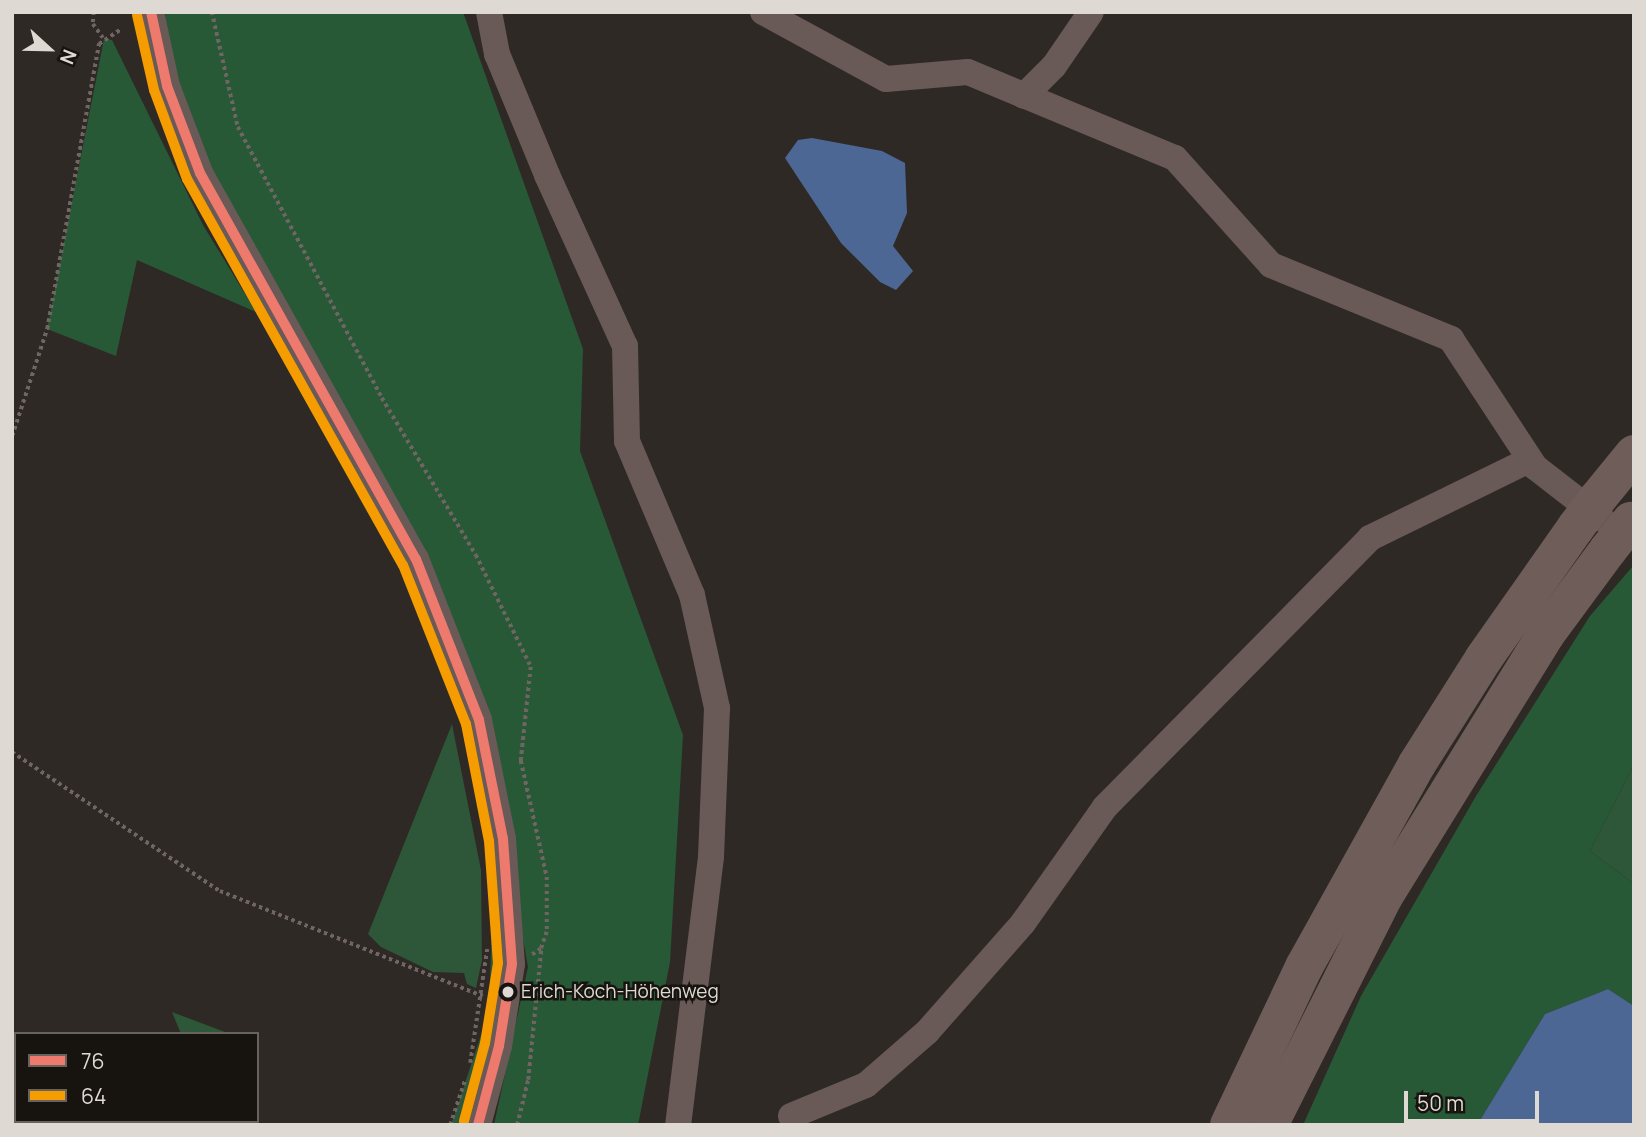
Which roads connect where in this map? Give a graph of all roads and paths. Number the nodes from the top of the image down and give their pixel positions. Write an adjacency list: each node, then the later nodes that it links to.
1 (94, 12): 8 (path)
2 (151, 12): 21 (street)
3 (212, 12): 16 (path)
4 (489, 12): 23 (street)
5 (763, 12): 9 (street)
6 (1091, 12): 9 (street)
7 (120, 30): 8 (path)
8 (104, 38): 10 (path)
9 (1024, 96): 12 (street)
10 (12, 436)
11 (1634, 454): 24 (highway)
12 (1529, 460): 13 (street); 19 (street)
13 (1627, 533): 25 (highway)
14 (12, 752): 18 (path)
15 (487, 943): 18 (path)
16 (541, 948): 17 (path); 22 (path)
17 (527, 958)
18 (482, 996): 20 (path)
19 (792, 1116)
20 (450, 1125)
21 (478, 1125)
22 (517, 1125)
23 (678, 1125)
24 (1229, 1125)
25 (1269, 1125)

